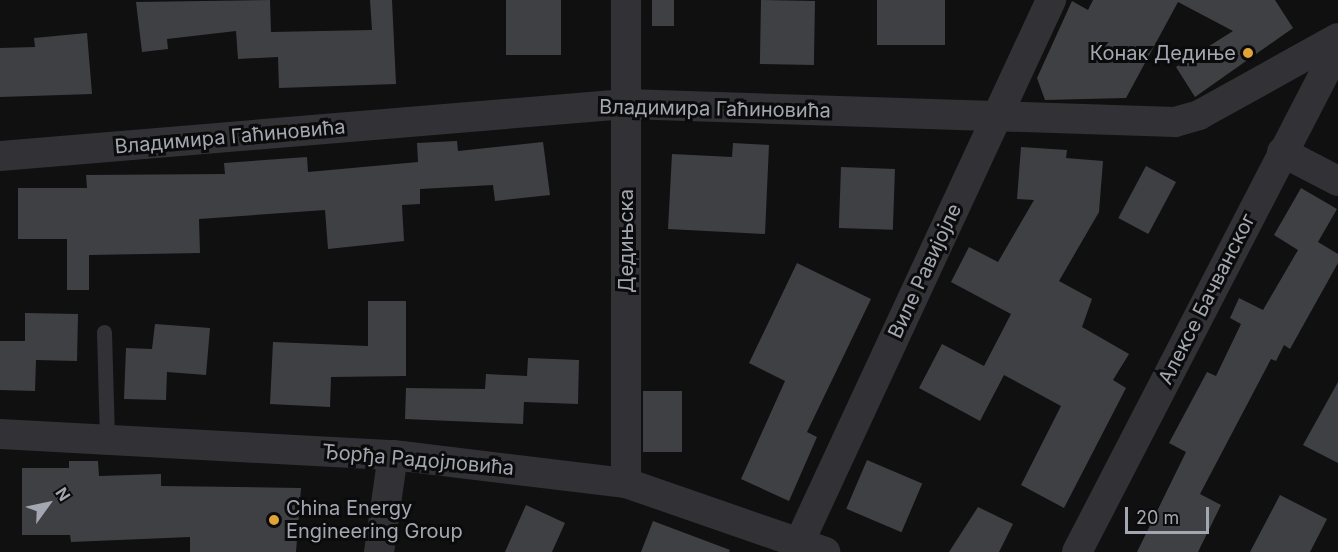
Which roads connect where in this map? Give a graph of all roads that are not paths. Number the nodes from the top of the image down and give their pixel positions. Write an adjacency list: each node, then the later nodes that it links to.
1 (626, 0): 5 (street, Дедињска)
2 (1051, 0): 6 (street, Виле Равијојле)
3 (1338, 38): 6 (street, Владимира Гаћиновића)
4 (1338, 47): 7 (street, Алексе Бачванског)
5 (626, 104): 6 (street, Владимира Гаћиновића); 8 (street, Владимира Гаћиновића); 14 (street, Дедињска)
6 (997, 116): 15 (street, Виле Равијојле)
7 (1282, 152): 9 (street); 17 (street, Алексе Бачванског)
8 (0, 156)
9 (1338, 181)
10 (104, 332): 12 (lane)
11 (0, 434): 12 (street, Ђорђа Радојловића)
12 (106, 440): 13 (street, Ђорђа Радојловића)
13 (393, 456): 14 (street, Ђорђа Радојловића); 16 (street)
14 (626, 483): 15 (street, Ђорђа Радојловића)
15 (812, 548)
16 (379, 552)
17 (1077, 552)

